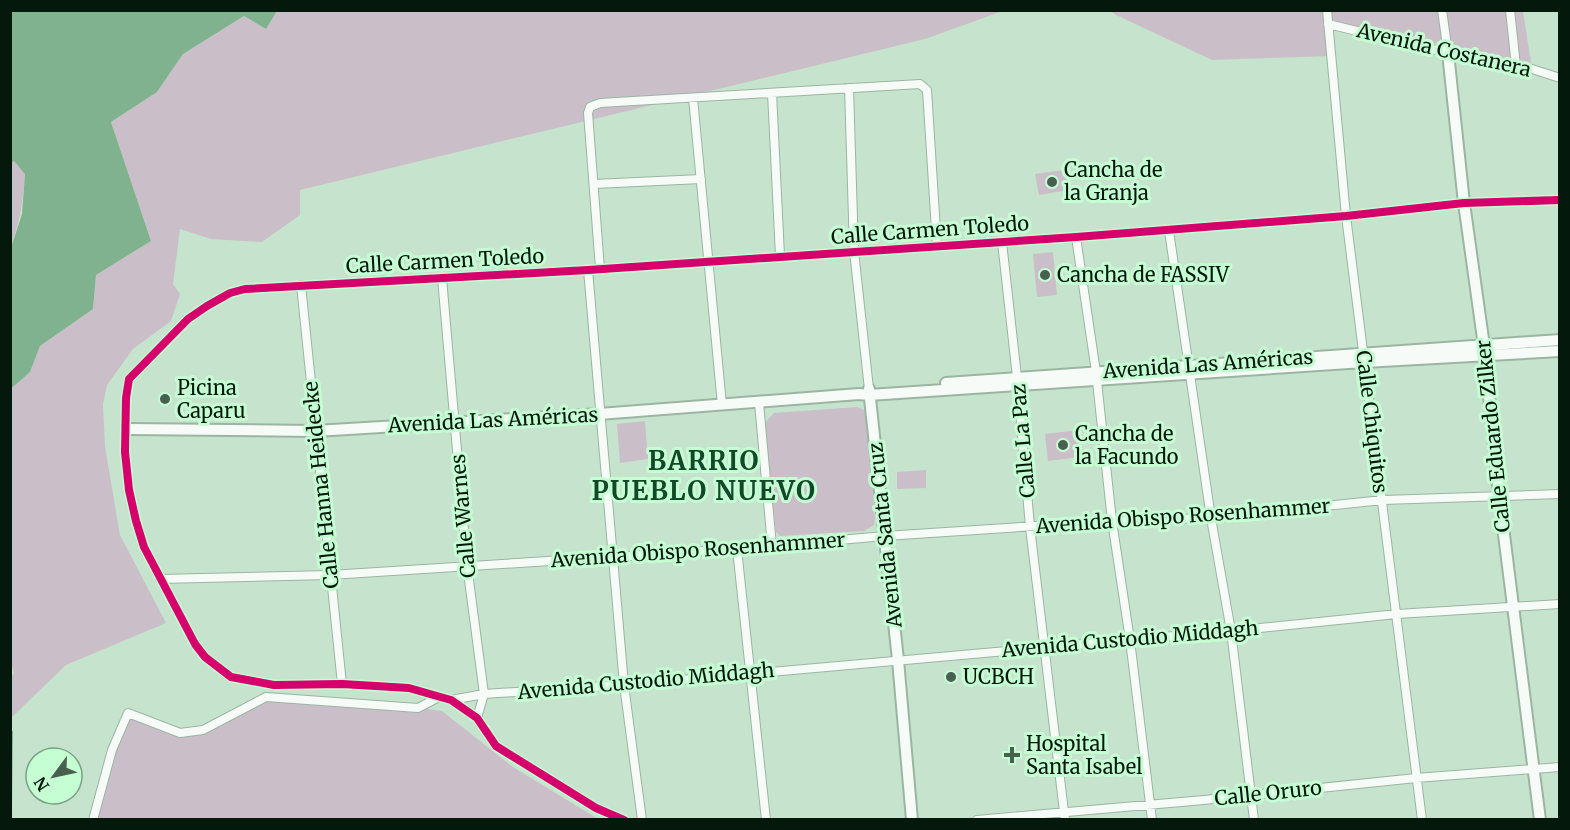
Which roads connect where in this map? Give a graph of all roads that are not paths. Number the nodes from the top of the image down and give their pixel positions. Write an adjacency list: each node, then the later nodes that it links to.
1 (1327, 10): 4 (street, Calle Chiquitos)
2 (1442, 10): 5 (street)
3 (1510, 10): 6 (street)
4 (1328, 24): 5 (street, Avenida Costanera); 15 (street, Calle Chiquitos)
5 (1448, 53): 6 (street, Avenida Costanera); 14 (street, Calle Eduardo Zilker)
6 (1516, 66): 7 (street, Avenida Costanera)
7 (1560, 78)
8 (849, 88): 9 (street); 19 (street); 20 (street, Avenida Santa Cruz)
9 (772, 93): 10 (street); 21 (street)
10 (693, 98): 11 (street); 12 (street)
11 (701, 179): 12 (street); 22 (street)
12 (594, 184): 24 (street)
13 (1560, 200): 14 (street, Calle Carmen Toledo)
14 (1464, 202): 15 (street, Calle Carmen Toledo); 28 (street, Calle Eduardo Zilker)
15 (1346, 216): 16 (street, Calle Carmen Toledo); 30 (street, Calle Chiquitos)
16 (1169, 231): 17 (street, Calle Carmen Toledo); 31 (street)
17 (1076, 237): 18 (street, Calle Carmen Toledo); 32 (street)
18 (1002, 242): 19 (street, Calle Carmen Toledo); 33 (street, Calle La Paz)
19 (937, 246): 20 (street, Calle Carmen Toledo)
20 (854, 251): 21 (street, Calle Carmen Toledo); 34 (street, Avenida Santa Cruz)
21 (780, 256): 22 (street, Calle Carmen Toledo)
22 (709, 261): 24 (street, Calle Carmen Toledo); 36 (street)
23 (588, 270): 24 (street, Calle Carmen Toledo); 25 (street, Calle Carmen Toledo); 37 (street)
24 (600, 270)
25 (442, 278): 26 (street, Calle Carmen Toledo); 38 (street, Calle Warnes)
26 (301, 285): 39 (street, Calle Carmen Toledo); 40 (street, Calle Hanna Heidecke)
27 (1560, 340): 28 (street, Avenida Las Américas)
28 (1484, 350): 29 (street, Avenida Las Américas); 30 (street, Avenida Las Américas); 42 (street, Calle Eduardo Zilker)
29 (1560, 351)
30 (1364, 357): 31 (street, Avenida Las Américas); 43 (street, Calle Chiquitos)
31 (1191, 370): 32 (street, Avenida Las Américas); 44 (street)
32 (1096, 376): 33 (street, Avenida Las Américas); 45 (street)
33 (1018, 381): 34 (street, Avenida Las Américas); 46 (street, Calle La Paz)
34 (866, 393): 35 (street, Avenida Las Américas); 47 (street, Avenida Santa Cruz)
35 (759, 403): 36 (street, Avenida Las Américas); 48 (street)
36 (722, 405): 37 (street, Avenida Las Américas)
37 (599, 414): 38 (street, Avenida Las Américas); 50 (street)
38 (455, 423): 40 (street, Avenida Las Américas); 51 (street, Calle Warnes)
39 (127, 429): 40 (street, Avenida Las Américas); 53 (street, Calle Carmen Toledo)
40 (315, 431): 52 (street, Calle Hanna Heidecke)
41 (1560, 494): 42 (street, Avenida Obispo Rosenhammer)
42 (1499, 495): 43 (street, Avenida Obispo Rosenhammer); 55 (street, Calle Eduardo Zilker)
43 (1383, 500): 44 (street, Avenida Obispo Rosenhammer); 56 (street, Calle Chiquitos)
44 (1211, 518): 45 (street, Avenida Obispo Rosenhammer); 57 (street)
45 (1112, 521): 46 (street, Avenida Obispo Rosenhammer); 58 (street)
46 (1030, 527): 47 (street, Avenida Obispo Rosenhammer); 59 (street, Calle La Paz)
47 (885, 536): 48 (street, Avenida Obispo Rosenhammer); 60 (street, Avenida Santa Cruz)
48 (772, 546): 49 (street, Avenida Obispo Rosenhammer)
49 (737, 549): 50 (street, Avenida Obispo Rosenhammer); 61 (street)
50 (612, 557): 51 (street, Avenida Obispo Rosenhammer); 63 (street)
51 (467, 566): 52 (street, Avenida Obispo Rosenhammer); 64 (street, Calle Warnes)
52 (330, 575): 53 (street, Avenida Obispo Rosenhammer); 62 (street, Calle Hanna Heidecke)
53 (160, 579): 62 (street, Calle Carmen Toledo)
54 (1560, 604): 55 (street, Avenida Custodio Middagh)
55 (1513, 609): 56 (street, Avenida Custodio Middagh); 69 (street, Calle Eduardo Zilker)
56 (1397, 614): 57 (street, Avenida Custodio Middagh); 70 (street, Calle Chiquitos)
57 (1231, 631): 58 (street, Avenida Custodio Middagh); 71 (street)
58 (1130, 640): 59 (street, Avenida Custodio Middagh); 72 (street)
59 (1045, 646): 60 (street, Avenida Custodio Middagh); 73 (street, Calle La Paz)
60 (898, 660): 61 (street, Avenida Custodio Middagh); 78 (street, Avenida Santa Cruz)
61 (749, 673): 63 (street, Avenida Custodio Middagh); 77 (street)
62 (342, 684): 65 (street, Calle Carmen Toledo)
63 (624, 685): 64 (street, Avenida Custodio Middagh); 76 (street)
64 (484, 694): 66 (street, Avenida Custodio Middagh); 67 (street, Calle Warnes)
65 (439, 696): 66 (street, Calle Carmen Toledo); 74 (street)
66 (451, 700): 67 (street)
67 (477, 718): 75 (street)
68 (1560, 767): 69 (street, Calle Oruro)
69 (1533, 770): 70 (street, Calle Oruro); 83 (street, Calle Eduardo Zilker)
70 (1416, 778): 71 (street, Calle Oruro); 82 (street, Calle Chiquitos)
71 (1251, 794): 72 (street, Calle Oruro); 81 (street)
72 (1150, 805): 73 (street, Calle Oruro); 80 (street)
73 (1064, 816): 79 (street, Calle Oruro)
74 (93, 819)
75 (624, 819)
76 (642, 819)
77 (766, 819)
78 (912, 819)
79 (977, 819)
80 (1152, 819)
81 (1254, 819)
82 (1422, 819)
83 (1540, 819)

